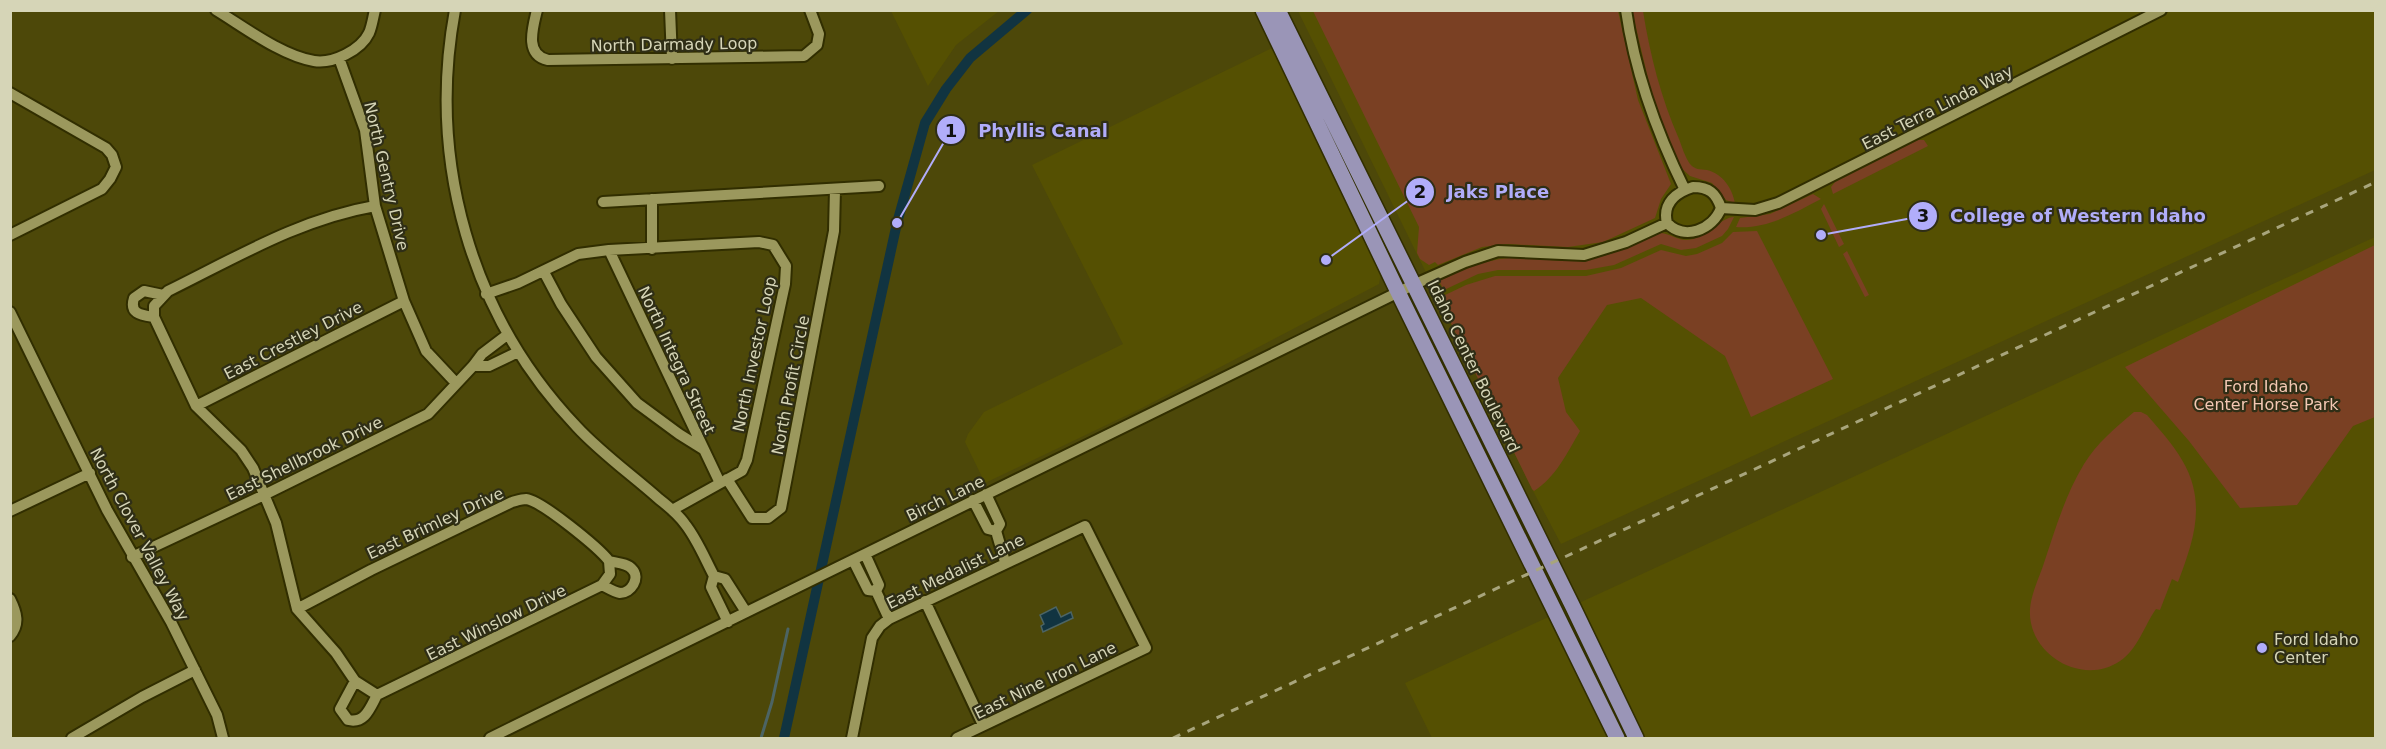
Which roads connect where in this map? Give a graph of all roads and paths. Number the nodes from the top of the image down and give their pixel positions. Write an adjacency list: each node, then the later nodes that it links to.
1 (216, 10): 11 (street)
2 (375, 10): 11 (street)
3 (455, 10): 28 (street)
4 (537, 10): 12 (street, North Darmady Loop)
5 (670, 10): 12 (street)
6 (810, 10): 12 (street, North Darmady Loop)
7 (1263, 10): 27 (main road)
8 (1278, 10): 26 (main road, Idaho Center Boulevard)
9 (1626, 10): 16 (street)
10 (2161, 10): 20 (street, East Terra Linda Way)
11 (339, 58): 19 (street, North Gentry Drive)
12 (672, 59)
13 (10, 93): 22 (street)
14 (879, 186): 15 (street)
15 (835, 189): 17 (street); 40 (street, North Profit Circle)
16 (1685, 190): 20 (street); 21 (street)
17 (652, 199): 18 (street); 23 (street)
18 (603, 202)
19 (375, 206): 29 (street); 30 (street, North Gentry Drive)
20 (1721, 208): 21 (street)
21 (1667, 223): 26 (street)
22 (10, 235)
23 (652, 249): 24 (street, North Investor Loop); 40 (street, North Investor Loop)
24 (609, 250): 25 (street, North Investor Loop); 38 (street, North Integra Street)
25 (544, 272): 28 (street, North Investor Loop); 38 (street)
26 (1413, 285): 27 (street, Birch Lane); 73 (main road, Idaho Center Boulevard)
27 (1398, 292): 41 (street, Birch Lane); 72 (main road)
28 (486, 294): 33 (street)
29 (163, 295): 32 (street); 32 (street)
30 (404, 302): 36 (street, North Gentry Drive); 37 (street, East Crestley Drive)
31 (10, 312): 39 (street, North Clover Valley Way)
32 (154, 316): 37 (street)
33 (507, 335): 34 (street); 35 (street, East Shellbrook Drive)
34 (518, 352): 35 (street); 44 (street)
35 (474, 366): 36 (street, East Shellbrook Drive)
36 (456, 383): 42 (street, East Shellbrook Drive)
37 (196, 406): 42 (street)
38 (703, 449): 40 (street, North Integra Street)
39 (90, 473): 45 (street); 48 (street, North Clover Valley Way)
40 (724, 481): 44 (street, North Investor Loop)
41 (986, 494): 43 (street, Birch Lane); 46 (street)
42 (264, 495): 48 (street, East Shellbrook Drive); 57 (street)
43 (973, 500): 46 (street); 47 (street, Birch Lane)
44 (672, 510): 52 (street)
45 (10, 511)
46 (996, 531): 51 (street)
47 (866, 554): 49 (street, Birch Lane); 54 (street)
48 (132, 557): 63 (street, North Clover Valley Way)
49 (853, 560): 54 (street); 58 (street, Birch Lane)
50 (609, 561): 53 (street); 53 (street); 57 (street, East Brimley Drive)
51 (1005, 562): 56 (street, East Medalist Lane); 62 (street, East Medalist Lane)
52 (714, 576): 58 (street); 60 (street)
53 (602, 585): 65 (street, East Winslow Drive)
54 (876, 591): 59 (street)
55 (10, 599): 61 (street)
56 (925, 601): 59 (street, East Medalist Lane); 66 (street)
57 (297, 609): 64 (street)
58 (746, 612): 60 (street, Birch Lane)
59 (889, 619): 70 (street, East Medalist Lane)
60 (728, 622): 69 (street, Birch Lane)
61 (10, 636)
62 (1146, 648): 66 (street, East Nine Iron Lane)
63 (195, 670): 67 (street); 68 (street, North Clover Valley Way)
64 (355, 681): 65 (street); 65 (street)
65 (377, 695)
66 (983, 725): 71 (street, East Nine Iron Lane)
67 (72, 738)
68 (223, 738)
69 (490, 738)
70 (852, 738)
71 (957, 738)
72 (1617, 738)
73 (1636, 738)

